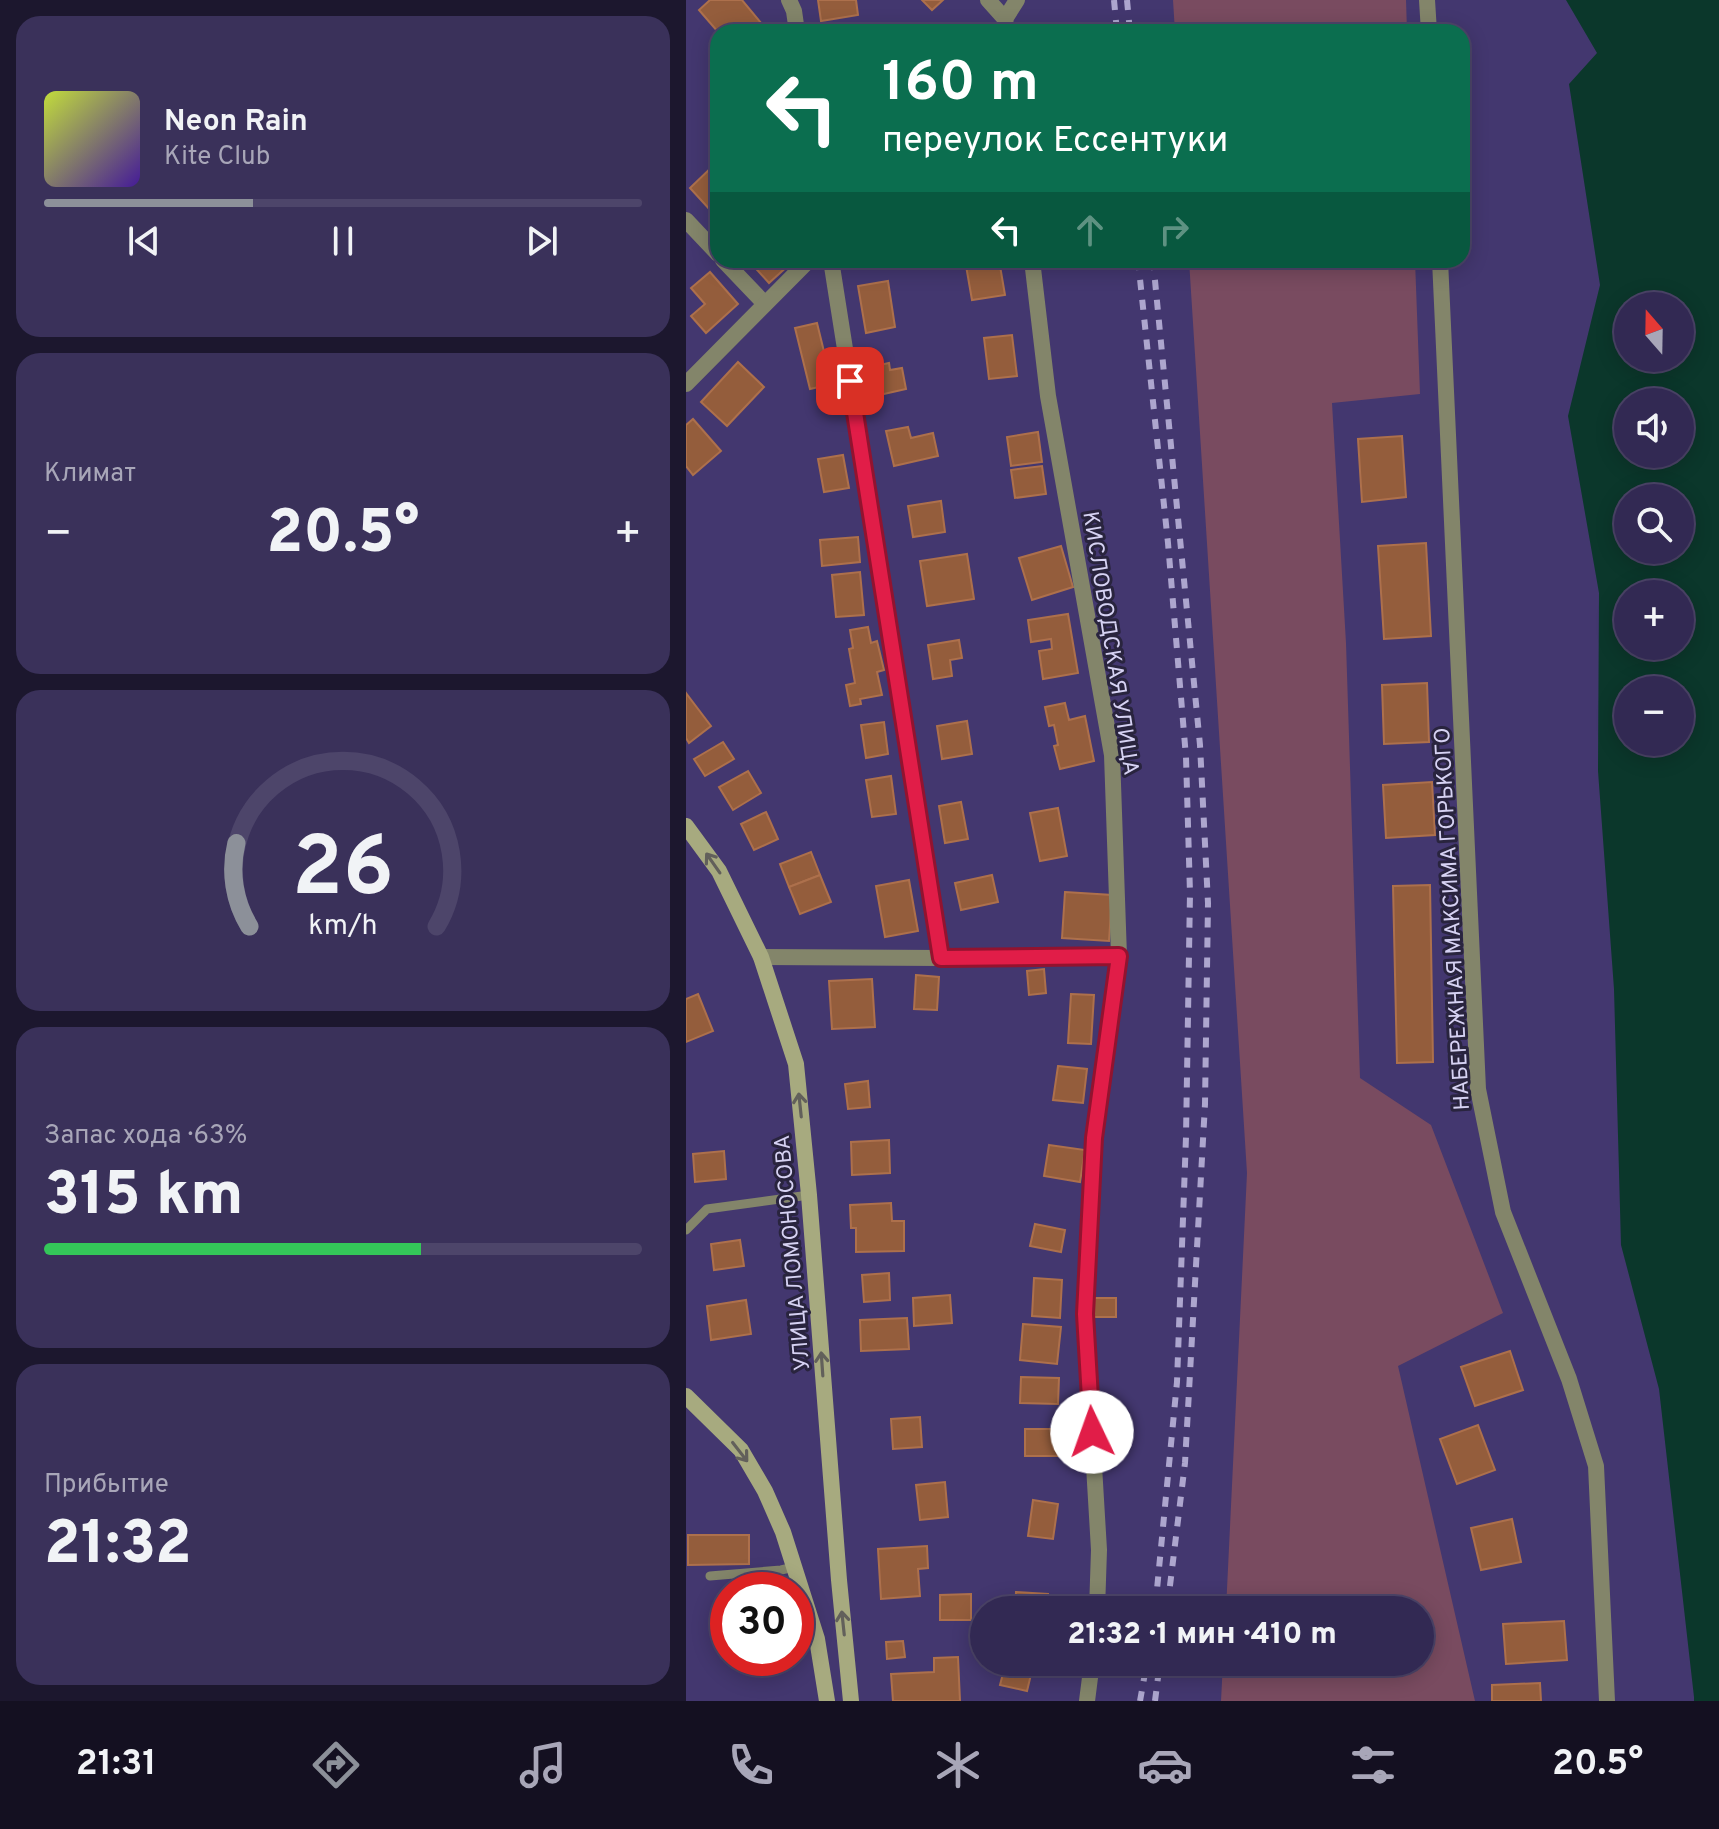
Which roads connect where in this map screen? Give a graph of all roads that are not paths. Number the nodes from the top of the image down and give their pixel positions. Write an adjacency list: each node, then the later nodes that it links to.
1 (789, 0): 5 (street)
2 (988, 0): 6 (street)
3 (1017, 0): 7 (street)
4 (1427, 0): 8 (street)
5 (796, 24)
6 (1005, 24)
7 (1007, 24)
8 (1428, 24)
9 (686, 220): 10 (street)
10 (710, 246)
11 (731, 268): 16 (street)
12 (801, 268): 16 (street)
13 (832, 268): 21 (street)
14 (1033, 268): 19 (street, КИСЛОВОДСКАЯ УЛИЦА)
15 (1440, 268): 32 (street, НАБЕРЕЖНАЯ МАКСИМА ГОРЬКОГО)
16 (765, 304): 17 (street)
17 (686, 384)
18 (686, 826): 20 (main road, УЛИЦА ЛОМОНОСОВА, one-way to 18)
19 (1119, 956): 21 (street); 27 (street, КИСЛОВОДСКАЯ УЛИЦА)
20 (761, 957): 21 (street); 22 (main road, УЛИЦА ЛОМОНОСОВА, one-way to 20)
21 (941, 958)
22 (809, 1195): 23 (lane); 30 (main road, УЛИЦА ЛОМОНОСОВА, one-way to 22)
23 (686, 1230)
24 (686, 1396): 25 (main road, one-way to 25)
25 (794, 1567): 26 (lane); 29 (main road)
26 (757, 1572)
27 (1097, 1596)
28 (1090, 1676): 31 (street)
29 (827, 1701)
30 (851, 1701)
31 (1087, 1701)
32 (1607, 1701)

